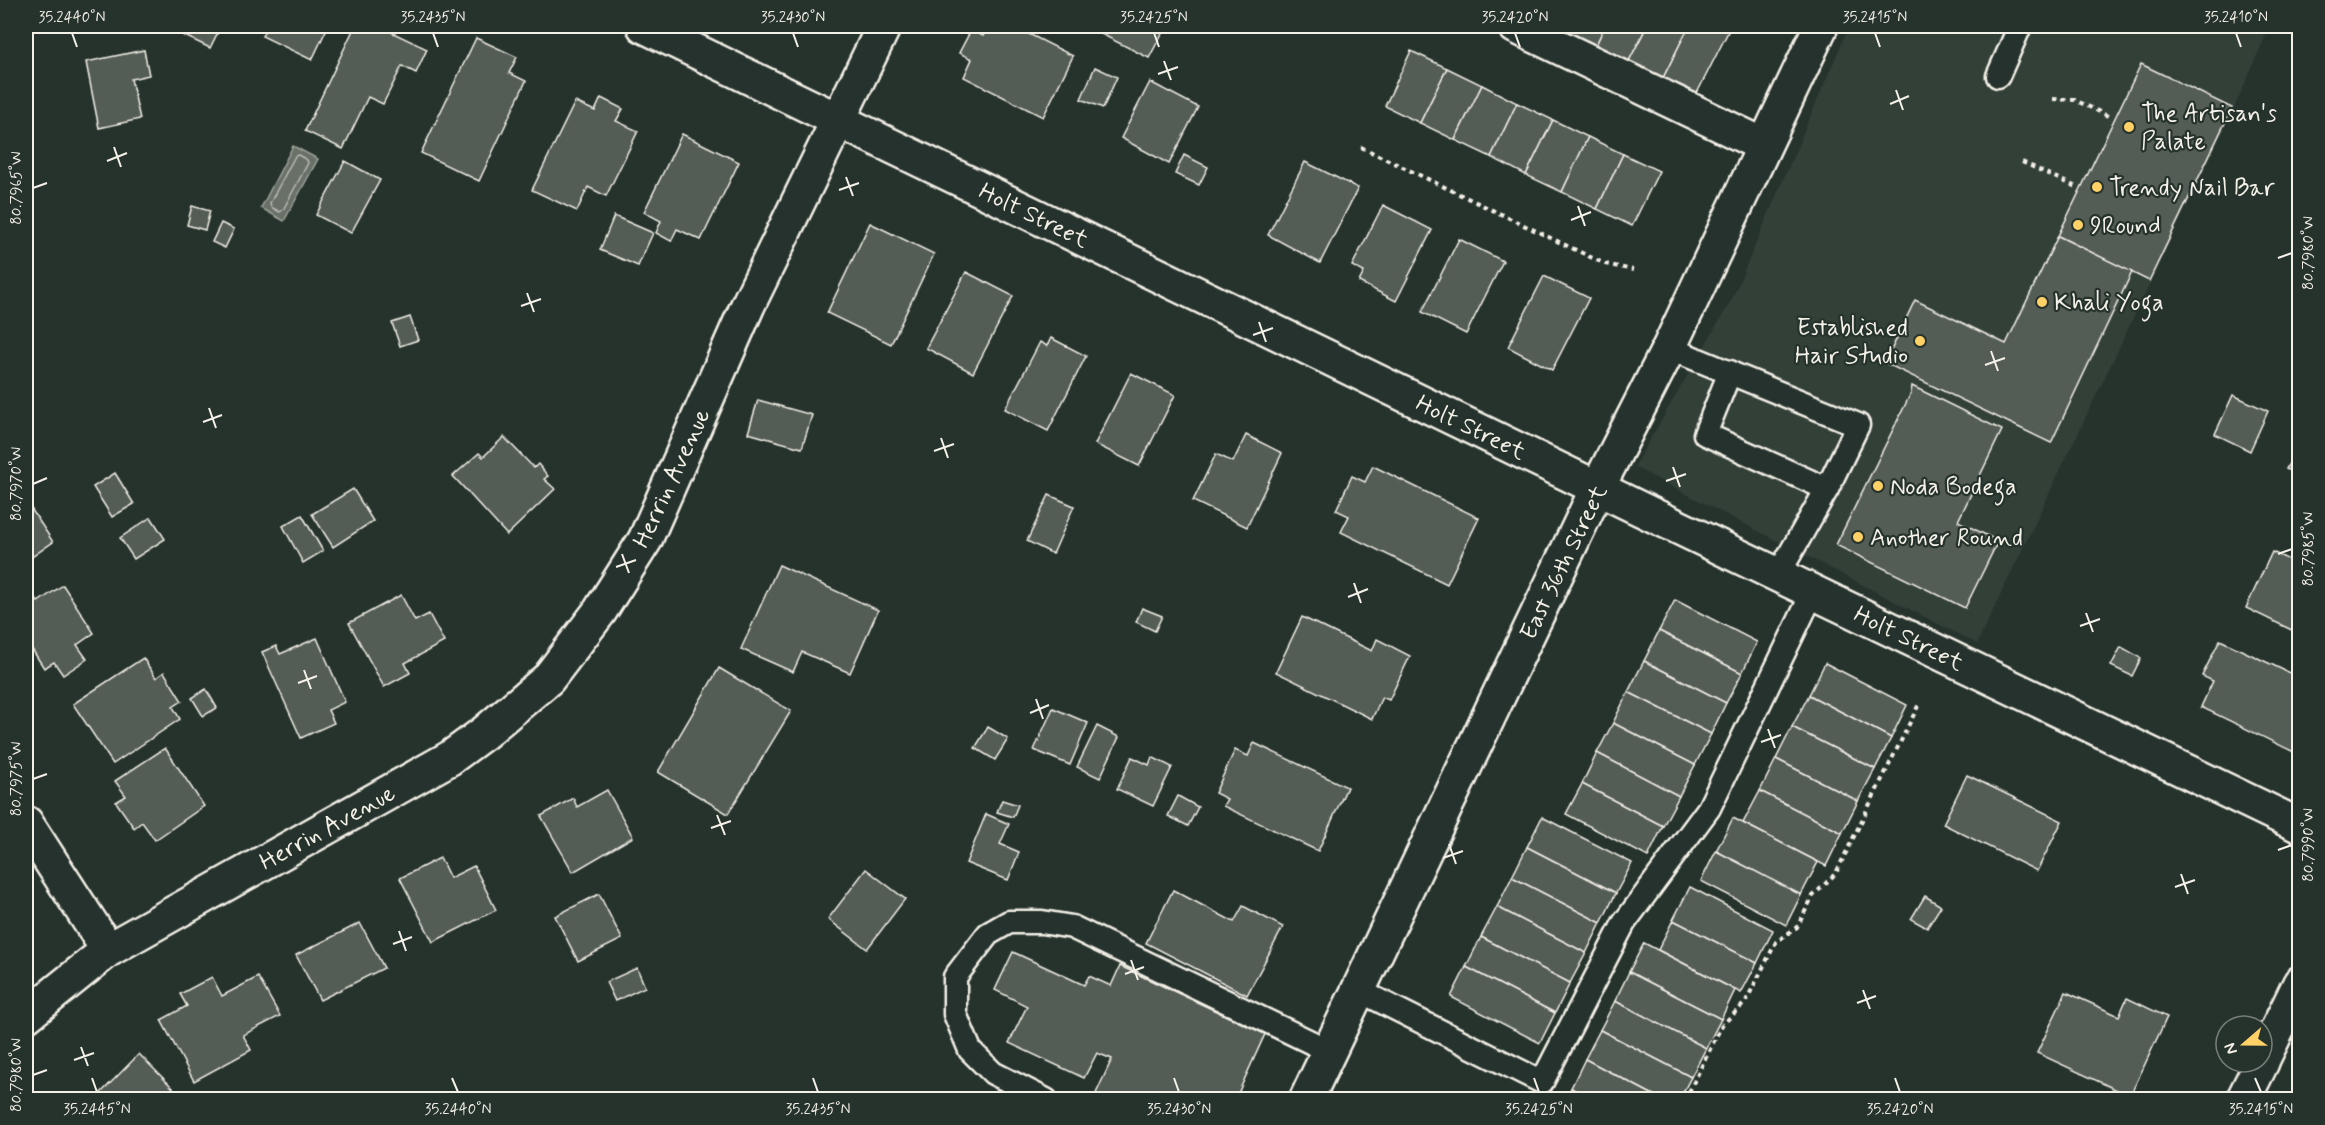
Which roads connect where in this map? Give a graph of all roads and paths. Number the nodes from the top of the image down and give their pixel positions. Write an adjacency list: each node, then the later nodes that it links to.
1 (644, 26): 9 (street, Holt Street)
2 (884, 26): 9 (street, Herrin Avenue)
3 (1515, 26): 10 (street)
4 (1821, 26): 10 (street, East 36th Street)
5 (2020, 26): 6 (lane)
6 (1998, 76)
7 (2053, 99): 8 (path)
8 (2110, 117)
9 (837, 120): 17 (street, Holt Street); 24 (street, Herrin Avenue)
10 (1763, 145): 15 (street, East 36th Street)
11 (1361, 147): 14 (path)
12 (2022, 162): 13 (path)
13 (2076, 187)
14 (1633, 270)
15 (1669, 348): 16 (lane); 17 (street, East 36th Street)
16 (1730, 372): 18 (lane); 18 (lane)
17 (1598, 489): 19 (street, Holt Street); 26 (street, East 36th Street)
18 (1827, 489): 19 (lane)
19 (1778, 575): 20 (street, Holt Street)
20 (1813, 592): 23 (street, Holt Street); 26 (lane)
21 (1920, 702): 33 (path)
22 (26, 823): 24 (street)
23 (2300, 826)
24 (108, 950): 27 (street, Herrin Avenue)
25 (2300, 983): 28 (street)
26 (1358, 990): 29 (street, East 36th Street)
27 (26, 1016)
28 (2274, 1037)
29 (1329, 1051): 31 (lane); 32 (street, East 36th Street)
30 (2256, 1074): 34 (street)
31 (1046, 1100)
32 (1306, 1100)
33 (1685, 1100)
34 (2243, 1100)

